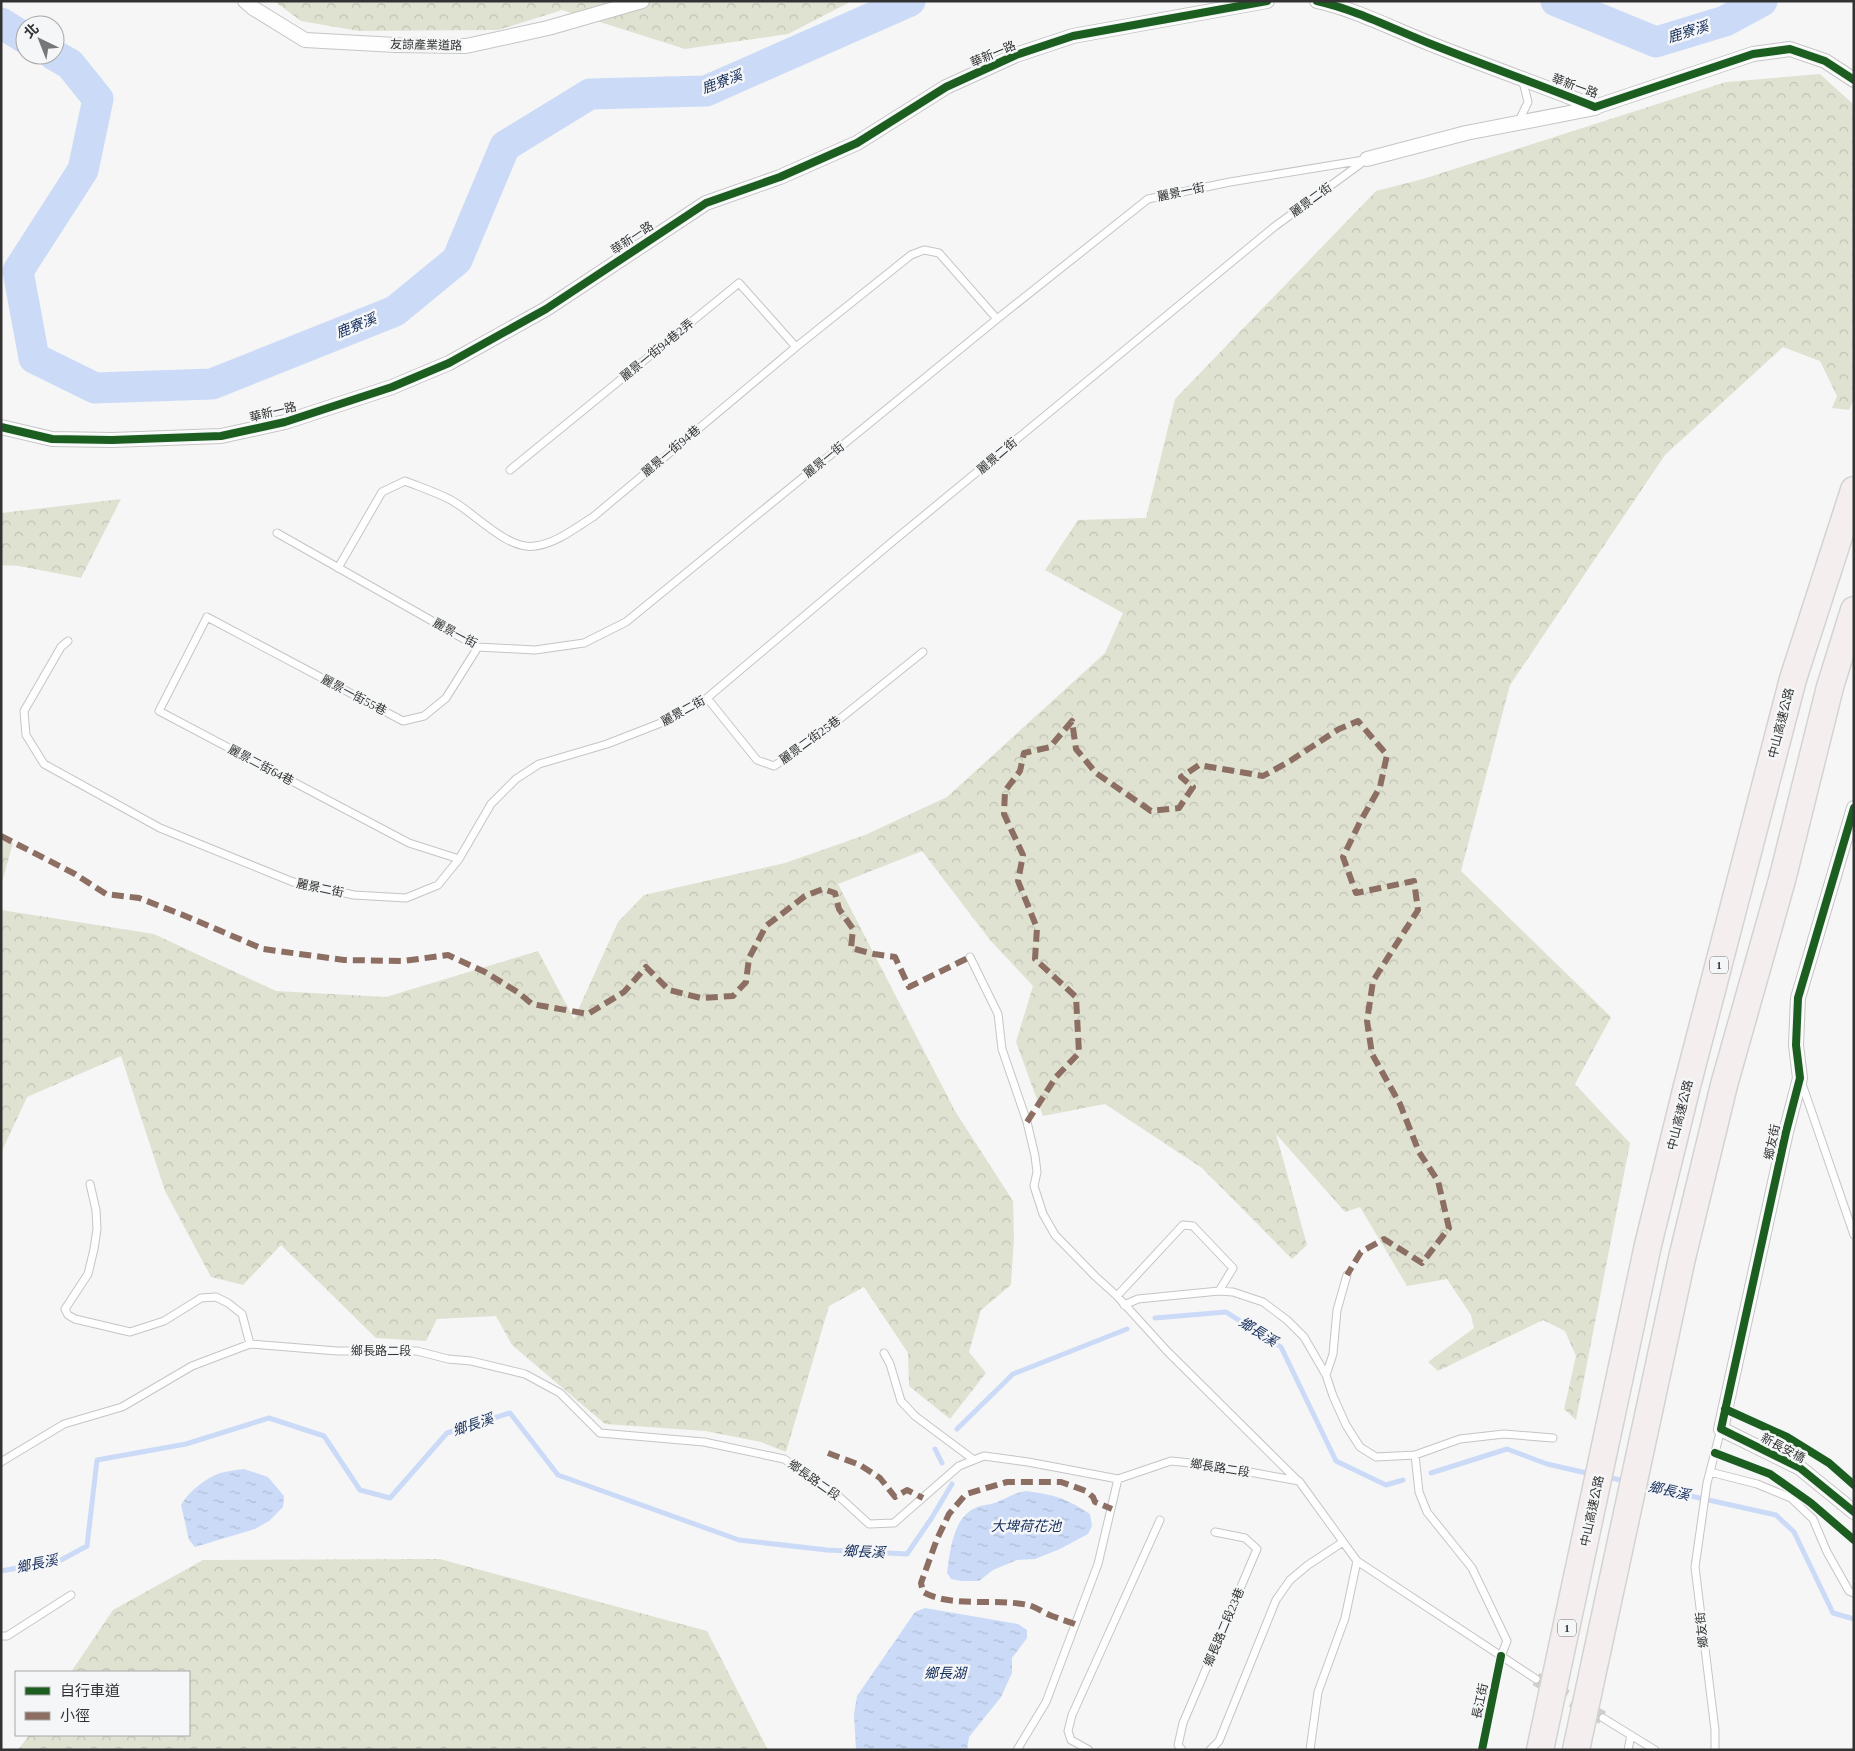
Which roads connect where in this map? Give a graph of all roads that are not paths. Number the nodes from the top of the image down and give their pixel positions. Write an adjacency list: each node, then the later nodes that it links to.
1 (245, 1): 2 (street, 友諒產業道路)
2 (642, 1)
3 (1267, 1): 12 (street, 華新一路)
4 (1317, 1): 5 (street, 華新一路)
5 (1522, 78): 7 (street, 華新一路); 8 (lane)
6 (1854, 80): 7 (street, 華新一路)
7 (1595, 108): 8 (street)
8 (1518, 123): 9 (street)
9 (1367, 159): 10 (lane, 麗景一街); 22 (lane, 麗景二街)
10 (997, 319): 11 (lane, 麗景一街94巷); 20 (lane, 麗景一街)
11 (796, 347): 13 (lane, 麗景一街94巷2弄); 16 (lane, 麗景一街94巷)
12 (1, 427)
13 (510, 470)
14 (1854, 490): 62 (highway, 中山高速公路 / 1)
15 (277, 533): 16 (lane, 麗景一街)
16 (338, 568): 20 (lane, 麗景一街)
17 (1854, 610): 63 (highway)
18 (207, 617): 20 (lane, 麗景一街55巷); 24 (lane, 麗景二街64巷)
19 (68, 641): 24 (lane, 麗景二街)
20 (478, 647)
21 (923, 652): 22 (lane, 麗景二街25巷)
22 (707, 698): 24 (lane, 麗景二街)
23 (1854, 808): 26 (street, 鄉友街)
24 (459, 859)
25 (970, 957): 31 (lane)
26 (1800, 1078): 28 (lane); 36 (street, 鄉友街)
27 (90, 1184): 33 (lane)
28 (1854, 1235)
29 (1347, 1275): 35 (lane)
30 (1219, 1290): 31 (lane); 32 (lane); 35 (lane)
31 (1117, 1296): 32 (lane)
32 (1124, 1305): 43 (lane)
33 (250, 1344): 39 (lane, 鄉長路二段); 40 (lane, 鄉長路二段)
34 (884, 1353): 39 (lane)
35 (1326, 1375): 38 (lane)
36 (1721, 1429): 41 (lane, 鄉友街); 44 (street, 新長安橋)
37 (1553, 1438): 38 (lane)
38 (1415, 1455): 52 (lane, 長江街)
39 (974, 1460): 42 (lane, 鄉長路二段)
40 (1, 1462)
41 (1710, 1472): 49 (lane); 66 (lane, 鄉友街)
42 (1118, 1479): 43 (lane, 鄉長路二段); 56 (lane)
43 (1299, 1481): 47 (lane)
44 (1854, 1512)
45 (1160, 1520): 57 (lane)
46 (1215, 1532): 58 (lane, 鄉長路二段23巷)
47 (1343, 1542): 48 (lane); 59 (lane)
48 (1357, 1561): 52 (lane); 60 (lane)
49 (1854, 1593)
50 (71, 1595): 51 (lane)
51 (1, 1636)
52 (1501, 1656): 53 (lane); 61 (lane, 長江街)
53 (1536, 1679)
54 (1603, 1718): 55 (lane)
55 (1631, 1735): 64 (lane); 65 (lane)
56 (1017, 1750)
57 (1089, 1750)
58 (1182, 1750)
59 (1210, 1750)
60 (1310, 1750)
61 (1482, 1750)
62 (1540, 1750)
63 (1576, 1750)
64 (1628, 1750)
65 (1655, 1750)
66 (1715, 1750)

